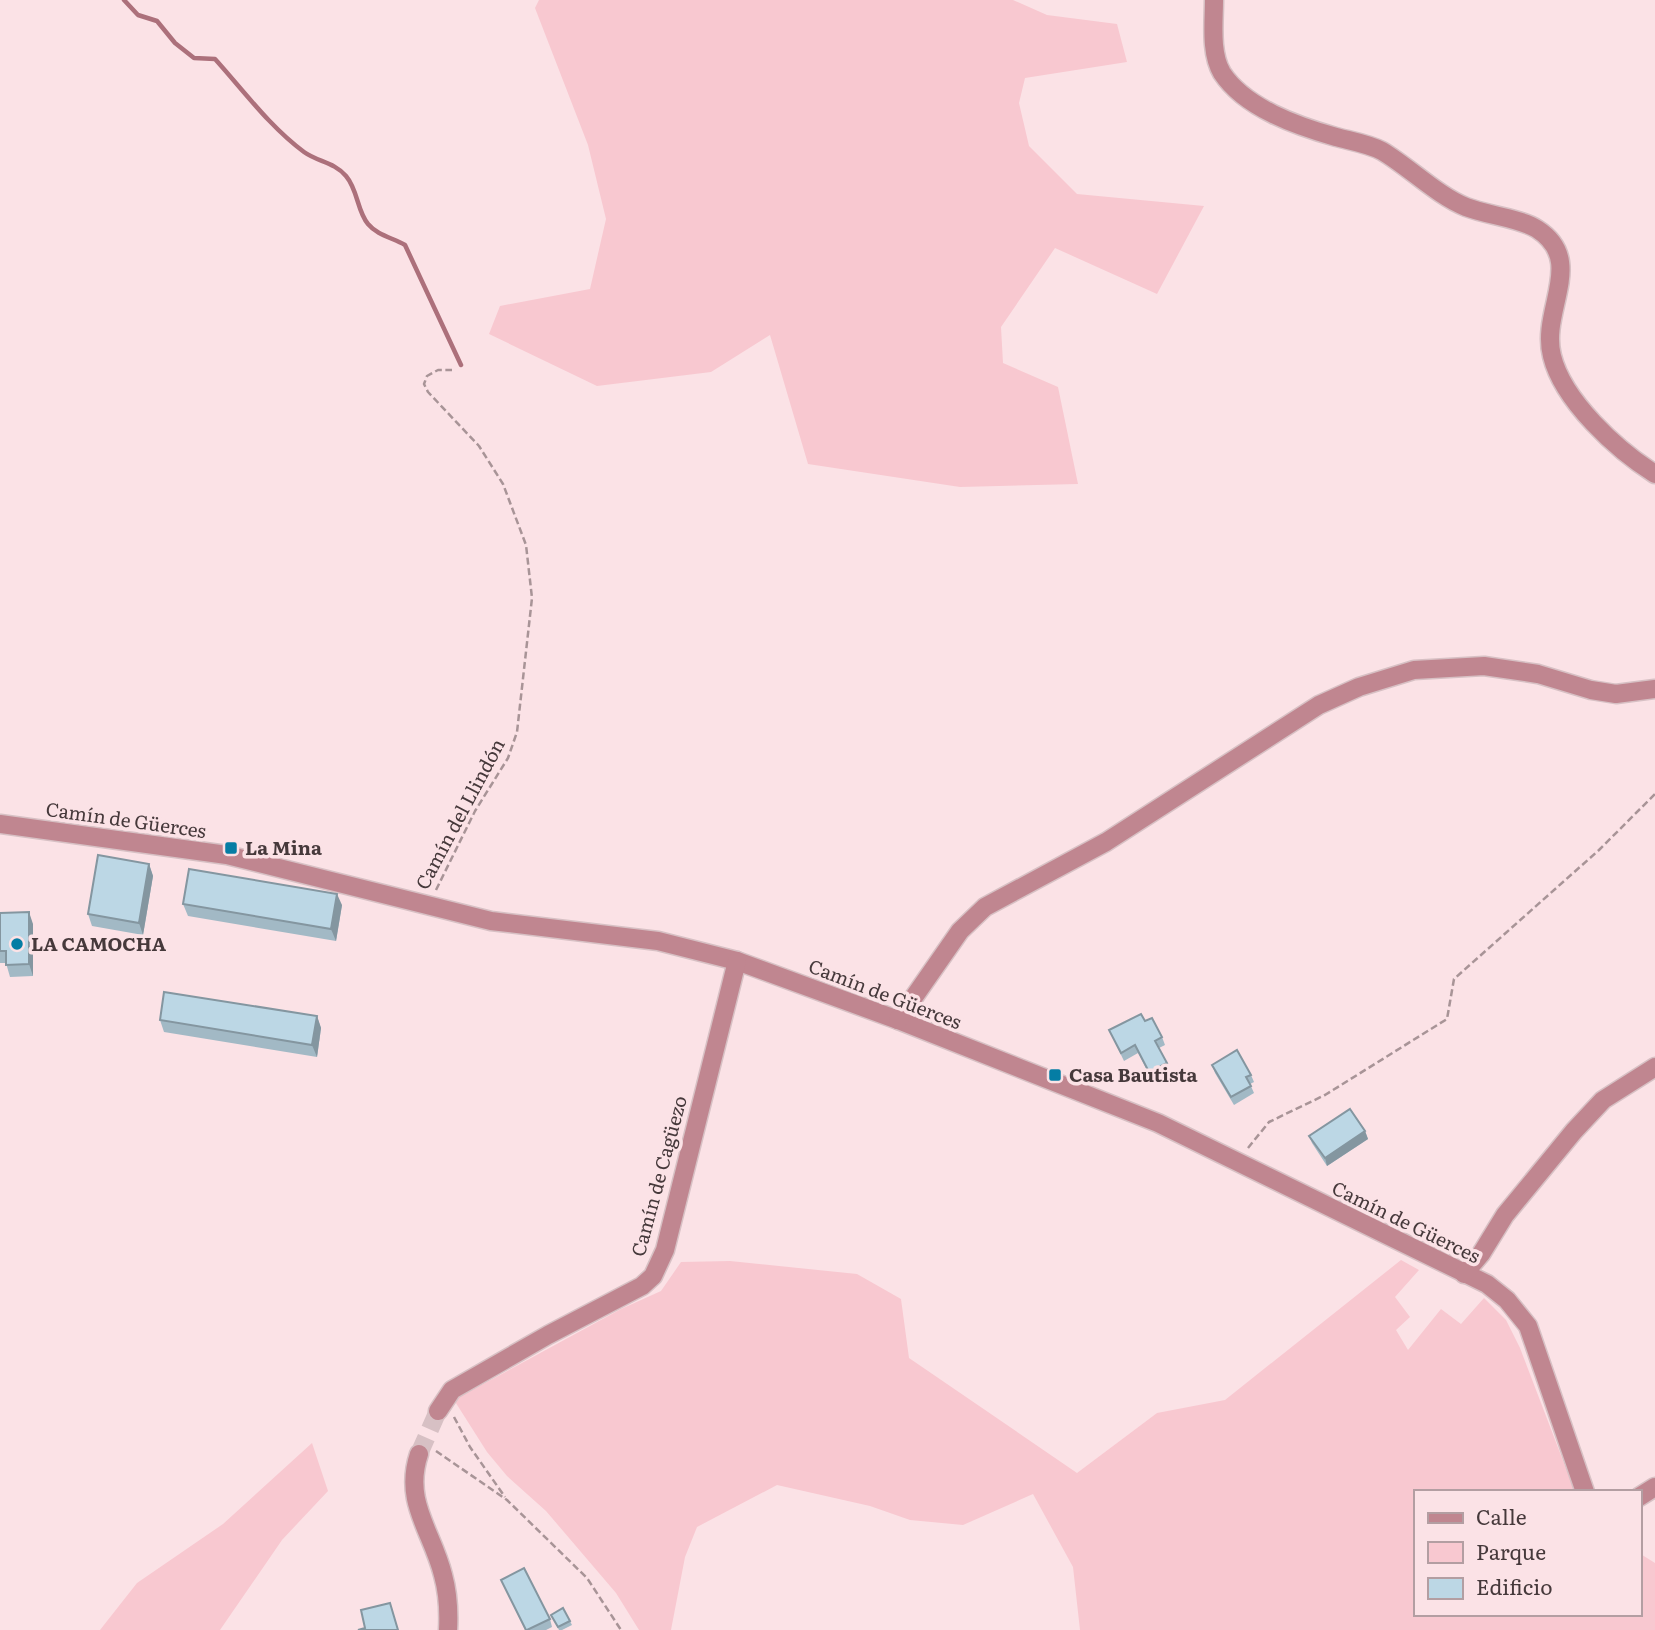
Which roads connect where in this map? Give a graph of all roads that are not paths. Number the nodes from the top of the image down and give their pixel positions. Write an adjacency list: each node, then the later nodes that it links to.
1 (1214, 0): 2 (street)
2 (1655, 474)
3 (1655, 689): 6 (street)
4 (0, 824): 5 (street, Camín de Güerces)
5 (737, 961): 6 (street, Camín de Güerces); 9 (street, Camín de Cagüezo)
6 (898, 1020): 8 (street, Camín de Güerces)
7 (1655, 1067): 8 (street)
8 (1464, 1274): 11 (street, Camín de Güerces)
9 (441, 1405)
10 (427, 1452): 12 (street)
11 (1584, 1490)
12 (448, 1630)

